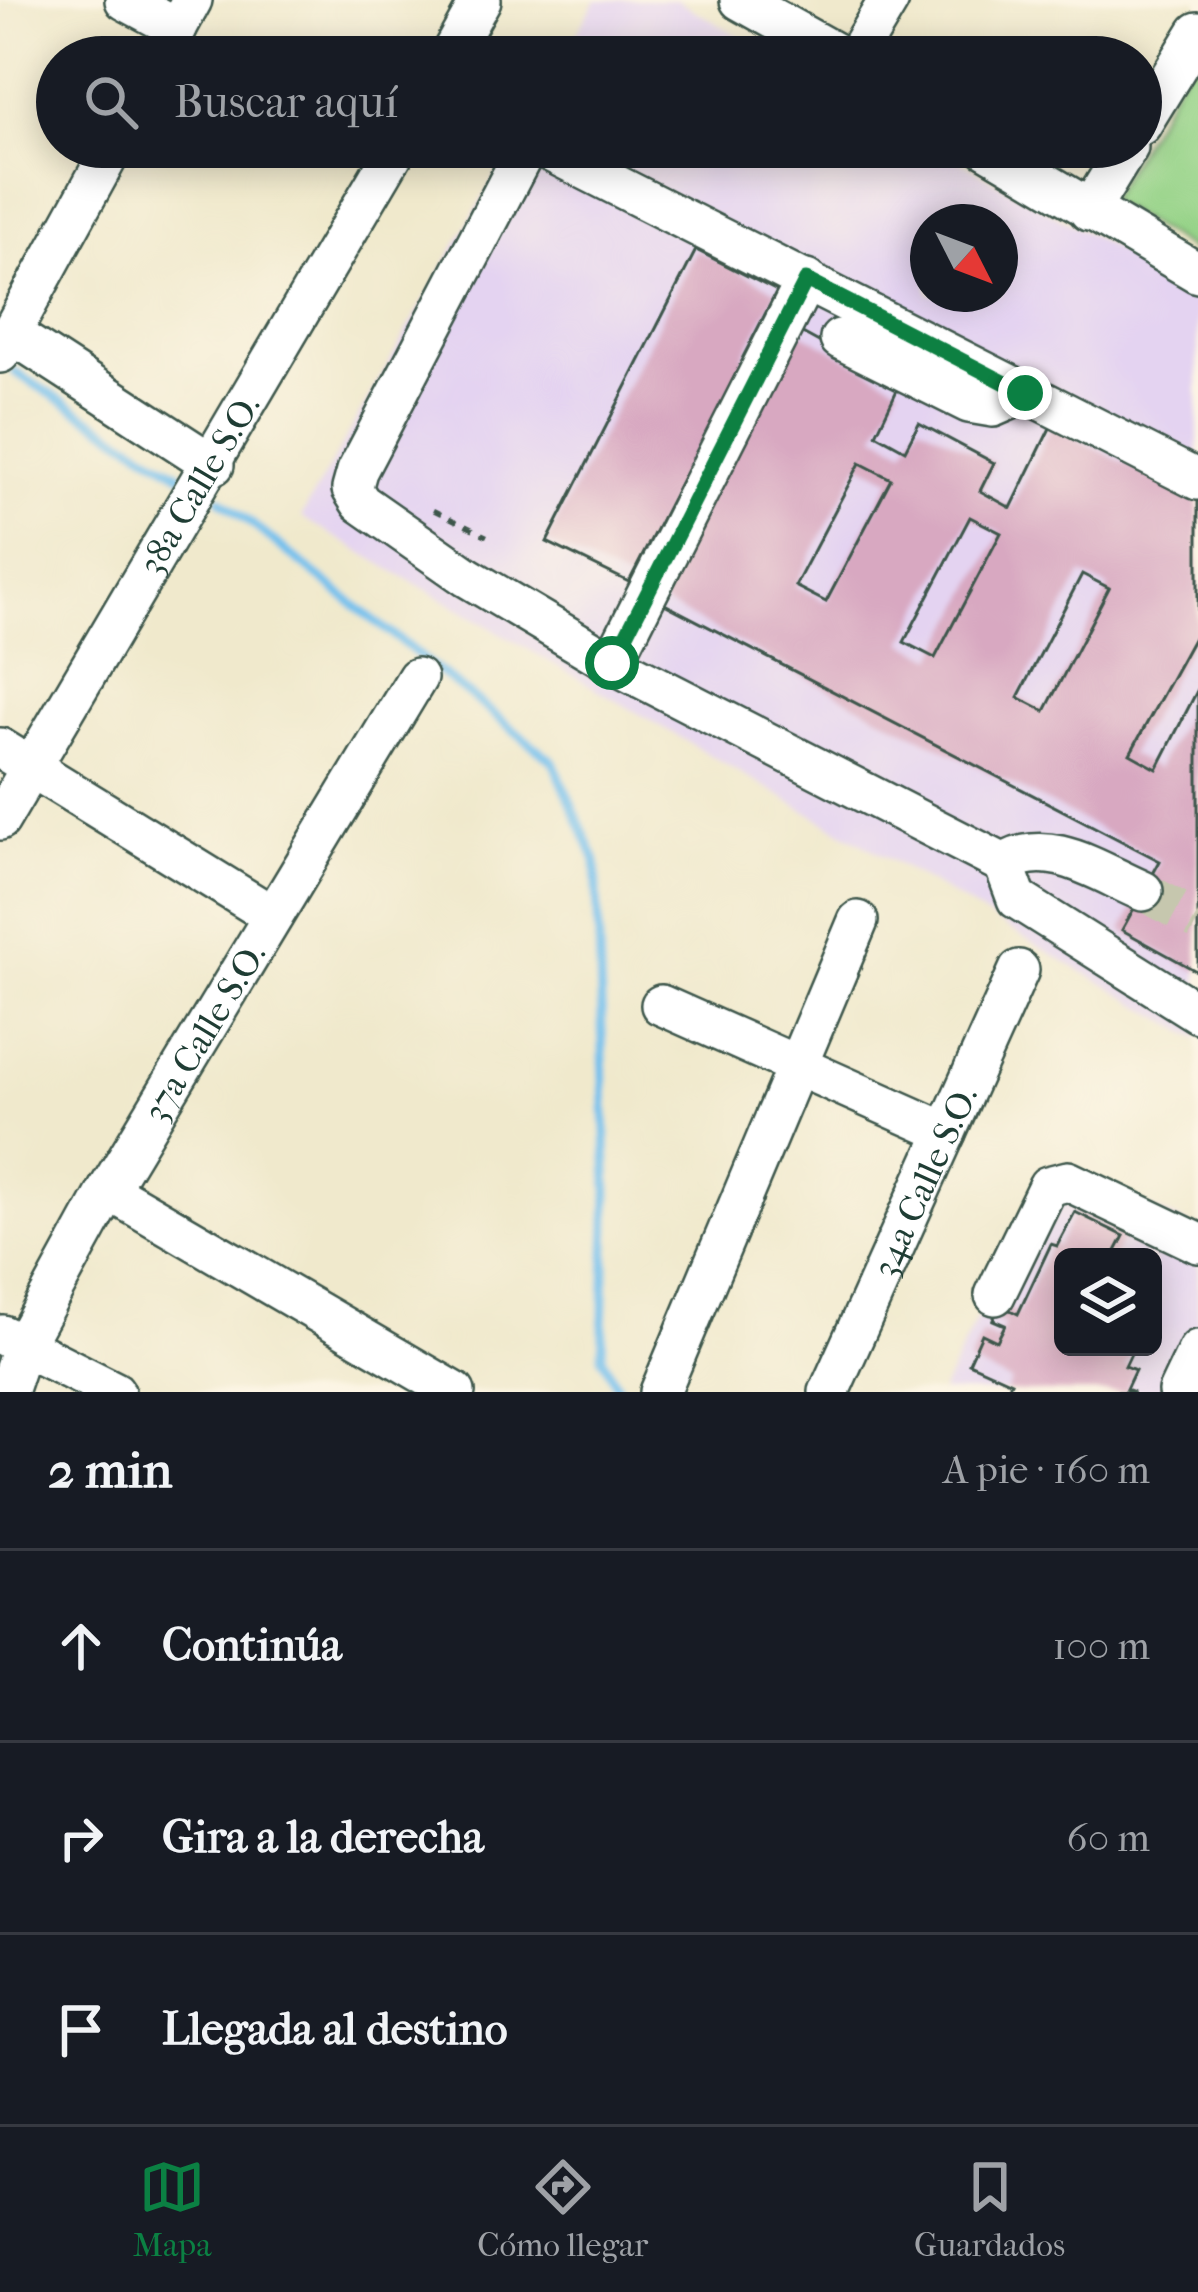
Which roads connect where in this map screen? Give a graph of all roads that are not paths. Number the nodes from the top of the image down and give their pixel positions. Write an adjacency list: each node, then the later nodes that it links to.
1 (125, 0): 5 (street)
2 (482, 0): 7 (street)
3 (740, 0): 8 (street)
4 (889, 0): 9 (street)
5 (177, 28)
6 (1198, 32): 10 (street)
7 (461, 36)
8 (804, 36)
9 (868, 36)
10 (1162, 91)
11 (102, 168): 21 (street)
12 (385, 168): 23 (street, 38a Calle S.O.)
13 (516, 168): 25 (street)
14 (583, 168): 19 (street)
15 (1019, 168): 17 (street)
16 (1115, 168): 17 (street)
17 (1089, 211): 18 (street)
18 (1198, 273)
19 (806, 280): 22 (street); 25 (street)
20 (840, 339): 22 (street)
21 (6, 344): 23 (street)
22 (1025, 393): 24 (street)
23 (214, 465): 27 (street, 38a Calle S.O.)
24 (1198, 480)
25 (612, 663): 29 (street)
26 (417, 678): 31 (street, 37a Calle S.O.)
27 (16, 758): 28 (street, 38a Calle S.O.); 31 (street)
28 (0, 820)
29 (1004, 864): 30 (street); 35 (street)
30 (1144, 891)
31 (273, 916): 38 (street, 37a Calle S.O.)
32 (858, 921): 36 (street)
33 (1019, 970): 37 (street, 34a Calle S.O.)
34 (662, 1005): 36 (street)
35 (1198, 1013)
36 (795, 1064): 37 (street); 46 (street)
37 (946, 1132): 47 (street, 34a Calle S.O.)
38 (108, 1190): 41 (street, 37a Calle S.O.); 45 (street)
39 (1198, 1243): 40 (street)
40 (995, 1295)
41 (12, 1339): 43 (street, 37a Calle S.O.); 44 (street)
42 (1198, 1350): 48 (street)
43 (7, 1392)
44 (115, 1392)
45 (455, 1392)
46 (660, 1392)
47 (829, 1392)
48 (1178, 1392)

